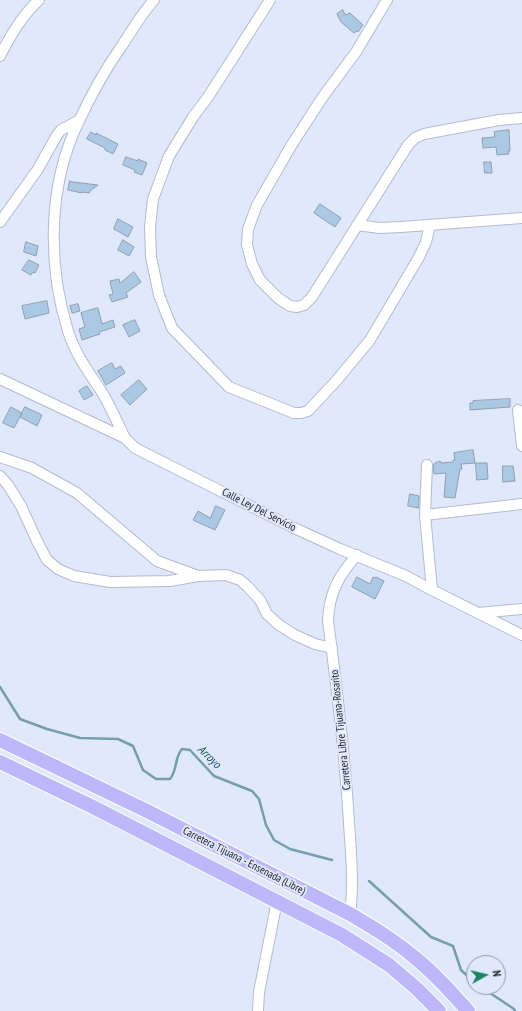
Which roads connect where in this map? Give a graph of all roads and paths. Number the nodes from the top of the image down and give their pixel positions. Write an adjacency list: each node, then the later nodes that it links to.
1 (39, 0): 5 (street)
2 (152, 0): 7 (street)
3 (270, 0): 11 (street)
4 (387, 0): 10 (street)
5 (0, 56)
6 (522, 118): 10 (street)
7 (78, 121): 9 (street); 14 (street)
8 (522, 218): 11 (street)
9 (0, 222)
10 (357, 225): 11 (street)
11 (430, 225)
12 (0, 379): 14 (street, Calle Ley Del Servicio)
13 (518, 410): 15 (street)
14 (125, 438): 21 (street, Calle Ley Del Servicio)
15 (522, 446)
16 (0, 457): 22 (street)
17 (426, 465): 20 (street)
18 (0, 476): 22 (street)
19 (522, 504): 20 (street)
20 (425, 515): 23 (street)
21 (358, 555): 23 (street, Calle Ley Del Servicio); 27 (street, Carretera Libre Tijuana-Rosarito)
22 (198, 576): 27 (street)
23 (432, 590): 25 (street, Calle Ley Del Servicio)
24 (522, 609): 25 (street)
25 (478, 613): 26 (street, Calle Ley Del Servicio)
26 (522, 635)
27 (332, 648): 31 (street, Carretera Libre Tijuana-Rosarito)
28 (0, 740): 31 (highway, Carretera Tijuana - Ensenada (Libre))
29 (0, 762): 30 (highway, Carretera Tijuana - Ensenada (Libre))
30 (277, 901): 32 (street); 33 (highway, Carretera Tijuana - Ensenada (Libre))
31 (350, 914): 34 (highway, Carretera Tijuana - Ensenada (Libre))
32 (258, 1011)
33 (439, 1011)
34 (468, 1011)

